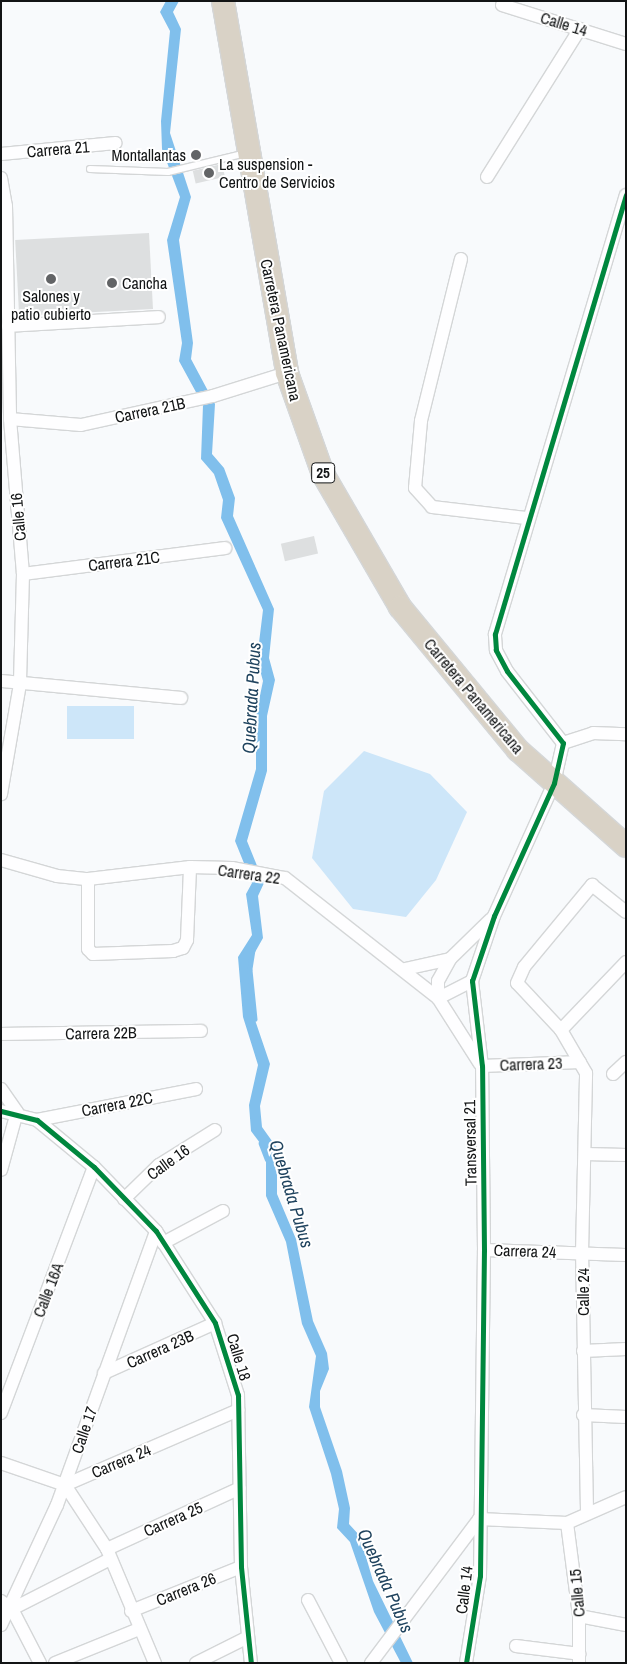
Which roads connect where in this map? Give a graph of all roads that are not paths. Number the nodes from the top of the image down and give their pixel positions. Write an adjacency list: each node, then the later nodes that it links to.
1 (223, 1): 6 (highway, Carretera Panamericana / 25)
2 (502, 5): 3 (street, Calle 14)
3 (580, 29): 4 (street, Calle 14); 9 (street)
4 (626, 44)
5 (115, 143): 7 (street, Carrera 21)
6 (247, 153): 8 (lane); 15 (highway, Carretera Panamericana / 25)
7 (1, 154)
8 (90, 169)
9 (487, 177)
10 (1, 178): 14 (street, Calle 16)
11 (626, 195): 17 (street)
12 (461, 259): 17 (street)
13 (159, 317): 14 (street)
14 (8, 326): 16 (street, Calle 16)
15 (287, 373): 16 (street, Carrera 21B); 25 (highway, Carretera Panamericana / 25)
16 (10, 419): 19 (street, Calle 16)
17 (526, 518): 24 (street)
18 (225, 548): 19 (street, Carrera 21C)
19 (23, 574): 21 (street, Calle 16)
20 (1, 681): 21 (street)
21 (20, 684): 22 (street); 26 (street, Calle 16)
22 (181, 698)
23 (626, 734): 24 (street)
24 (563, 743): 25 (street, Transversal 21)
25 (554, 783): 27 (highway, Carretera Panamericana / 25); 32 (street, Transversal 21)
26 (1, 794)
27 (626, 846)
28 (1, 860): 30 (street, Carrera 22)
29 (190, 867): 30 (street, Carrera 22); 30 (street); 35 (street, Carrera 22)
30 (88, 879)
31 (626, 912): 38 (street)
32 (494, 916): 33 (street, Transversal 21); 36 (street, Transversal 21)
33 (450, 959): 35 (street); 37 (street, Transversal 21)
34 (626, 962): 38 (street)
35 (405, 968): 37 (street, Carrera 22)
36 (472, 981): 37 (street); 42 (street, Transversal 21)
37 (438, 998): 42 (street, Carrera 22)
38 (561, 1030): 43 (street)
39 (201, 1031): 40 (street, Carrera 22B)
40 (1, 1034)
41 (626, 1062): 44 (street)
42 (482, 1066): 43 (street, Carrera 23); 59 (street, Transversal 21)
43 (583, 1068): 51 (street, Calle 24)
44 (613, 1074)
45 (1, 1089): 48 (street)
46 (196, 1089): 49 (street, Carrera 22C)
47 (1, 1111): 48 (street)
48 (17, 1112): 49 (street, Calle 18); 54 (street)
49 (37, 1120): 53 (street, Calle 18)
50 (215, 1130): 55 (street, Calle 16)
51 (584, 1154): 52 (street); 60 (street, Calle 24)
52 (626, 1155)
53 (94, 1167): 55 (street, Calle 18); 67 (street, Calle 16A)
54 (1, 1170)
55 (124, 1199): 57 (street, Calle 18)
56 (223, 1211): 58 (street)
57 (156, 1231): 58 (street, Calle 18); 65 (street, Calle 17)
58 (163, 1243): 62 (street, Calle 18)
59 (484, 1250): 60 (street, Carrera 24); 75 (street, Transversal 21)
60 (582, 1253): 61 (street, Carrera 24); 64 (street, Calle 24)
61 (626, 1255)
62 (215, 1323): 65 (street, Carrera 23B); 66 (street, Calle 18)
63 (626, 1350): 64 (street)
64 (583, 1351): 68 (street, Calle 24)
65 (104, 1373): 71 (street, Calle 17)
66 (238, 1410): 71 (street, Carrera 24); 72 (street, Calle 18)
67 (1, 1414)
68 (583, 1415): 69 (street); 74 (street, Calle 24)
69 (626, 1417)
70 (1, 1464): 71 (street)
71 (65, 1484): 77 (street); 81 (street, Calle 17)
72 (240, 1488): 77 (street, Carrera 25); 78 (street, Calle 18)
73 (626, 1497): 74 (street)
74 (587, 1511): 76 (street)
75 (479, 1519): 76 (street); 89 (street); 97 (street, Calle 14)
76 (567, 1523): 83 (street, Calle 15)
77 (109, 1554): 81 (street, Carrera 25); 82 (street)
78 (241, 1567): 82 (street, Carrera 26); 87 (street, Calle 18)
79 (308, 1600): 96 (street)
80 (1, 1601): 81 (street)
81 (12, 1609): 84 (street, Calle 17); 91 (street)
82 (131, 1611): 86 (street)
83 (579, 1616): 85 (street); 90 (street, Calle 15)
84 (1, 1625)
85 (626, 1625)
86 (139, 1629): 92 (street); 93 (street)
87 (248, 1637): 94 (street); 95 (street, Calle 18)
88 (516, 1646): 90 (street)
89 (373, 1659)
90 (579, 1659)
91 (40, 1663)
92 (55, 1663)
93 (155, 1663)
94 (196, 1663)
95 (251, 1663)
96 (341, 1663)
97 (466, 1663)

